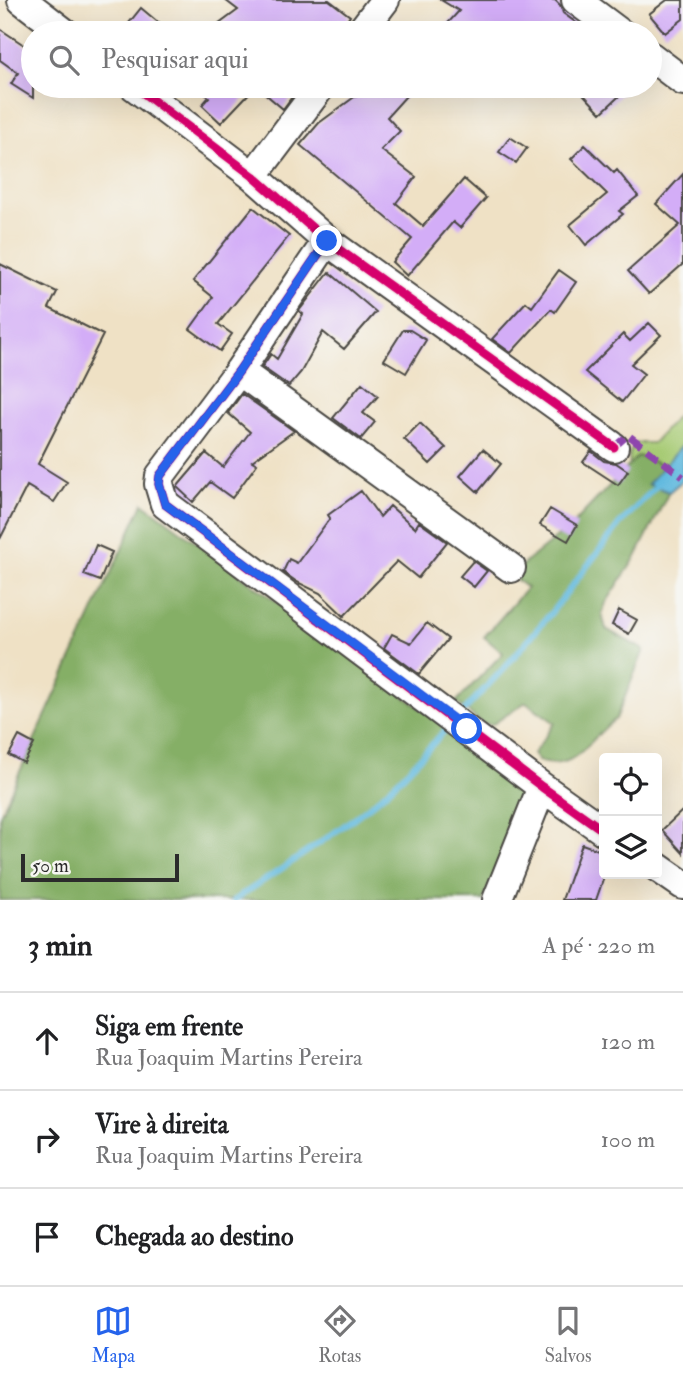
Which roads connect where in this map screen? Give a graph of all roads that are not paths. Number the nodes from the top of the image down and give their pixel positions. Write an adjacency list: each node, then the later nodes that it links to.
1 (22, 0): 4 (street)
2 (385, 0): 5 (street)
3 (576, 0): 6 (street)
4 (49, 21)
5 (369, 21)
6 (604, 21)
7 (662, 65): 8 (street)
8 (683, 81)
9 (150, 98): 11 (street)
10 (312, 98): 11 (street)
11 (253, 177): 12 (street)
12 (327, 241): 13 (street); 14 (street)
13 (239, 371): 15 (street); 16 (street)
14 (614, 447)
15 (510, 568)
16 (542, 787): 17 (street); 20 (street)
17 (599, 827)
18 (662, 870): 19 (street)
19 (683, 885)
20 (497, 900)

